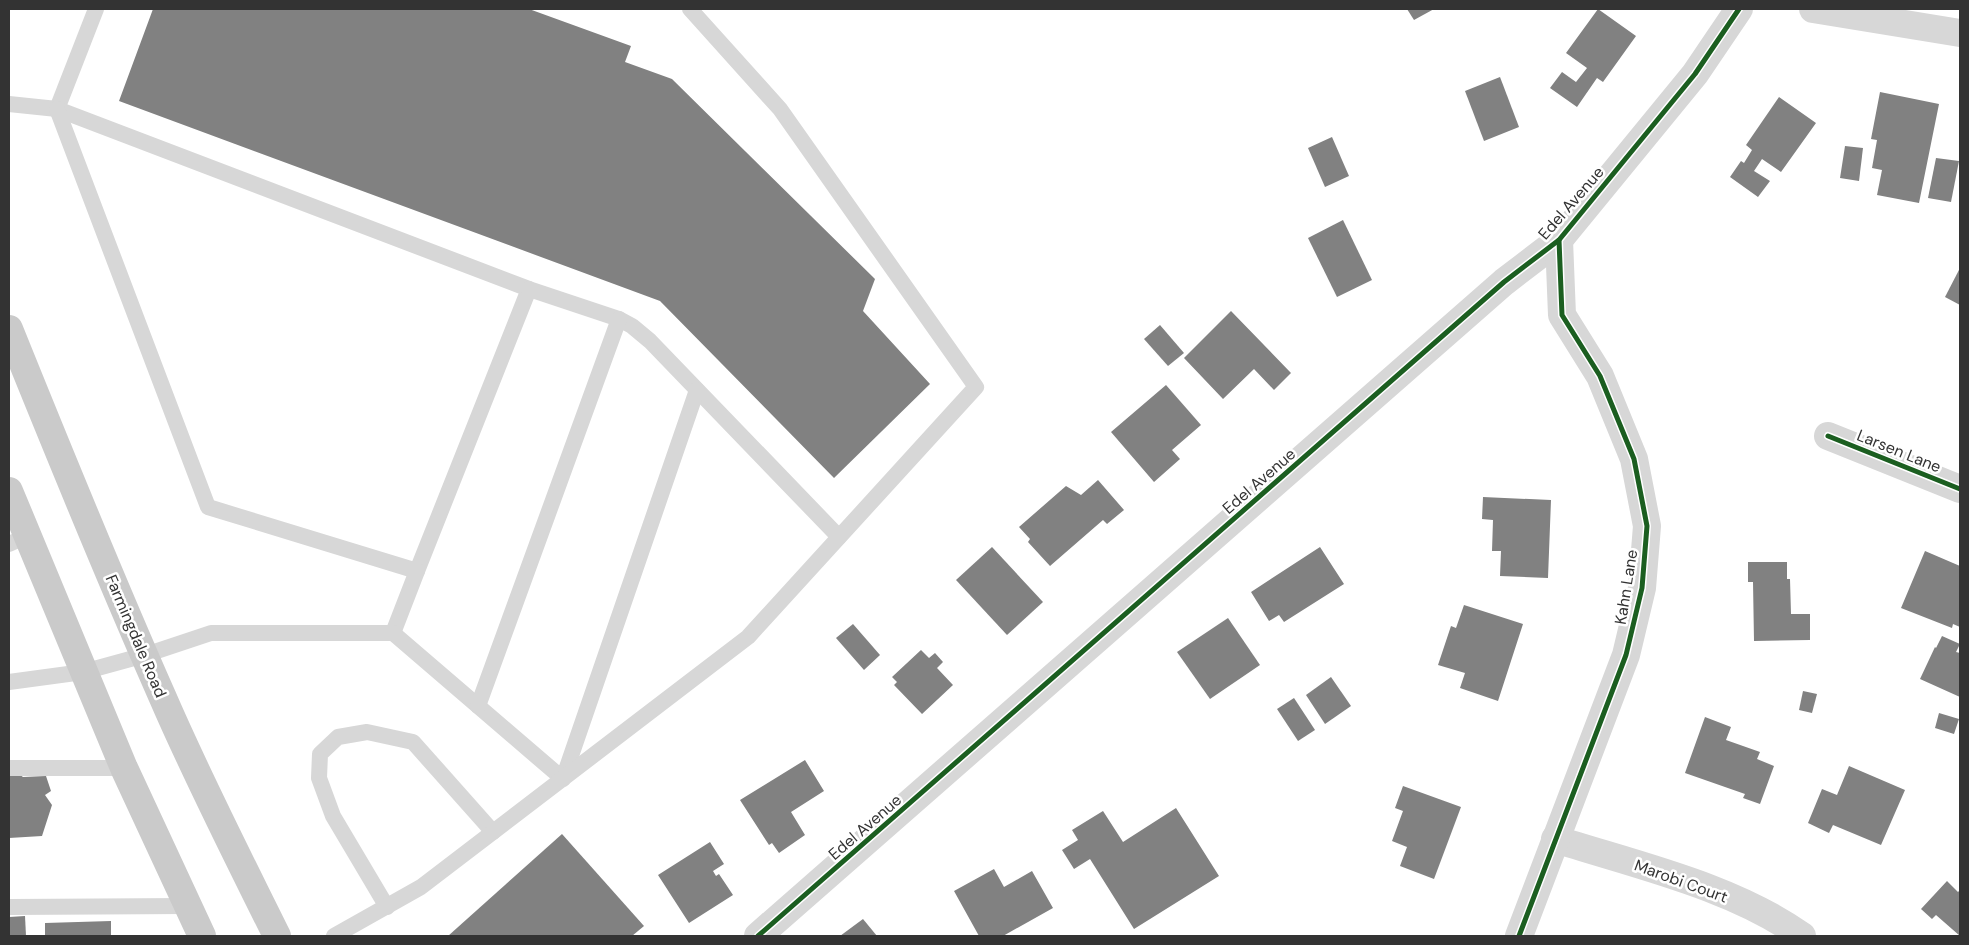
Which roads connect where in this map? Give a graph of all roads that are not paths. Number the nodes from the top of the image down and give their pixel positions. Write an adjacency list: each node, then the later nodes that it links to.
1 (96, 9): 7 (lane)
2 (690, 9): 16 (lane)
3 (1738, 9): 8 (street, Edel Avenue)
4 (1813, 9): 5 (street)
5 (1960, 34)
6 (9, 104): 7 (lane)
7 (57, 109): 9 (lane); 18 (lane)
8 (1559, 240): 28 (street, Kahn Lane); 35 (street, Edel Avenue)
9 (529, 289): 10 (lane); 18 (lane)
10 (620, 319): 12 (lane); 23 (lane)
11 (9, 330): 20 (main road, Farmingdale Road)
12 (697, 390): 16 (lane); 26 (lane)
13 (1828, 436): 14 (street, Larsen Lane)
14 (1960, 489)
15 (9, 490): 17 (main road)
16 (839, 537): 26 (lane)
17 (18, 540): 21 (main road)
18 (417, 571): 19 (lane)
19 (393, 633): 20 (lane); 23 (lane)
20 (145, 655): 21 (lane); 33 (main road, Farmingdale Road)
21 (83, 672): 22 (lane); 25 (main road)
22 (9, 682)
23 (478, 706): 26 (lane)
24 (9, 768): 25 (lane)
25 (124, 768): 29 (main road)
26 (563, 779): 27 (lane)
27 (493, 832): 31 (lane); 31 (lane)
28 (1555, 839): 36 (street, Kahn Lane); 37 (street, Marobi Court)
29 (188, 906): 30 (lane); 32 (main road)
30 (9, 907)
31 (387, 907): 34 (lane)
32 (202, 936)
33 (277, 936)
34 (334, 936)
35 (758, 936)
36 (1519, 936)
37 (1802, 936)

